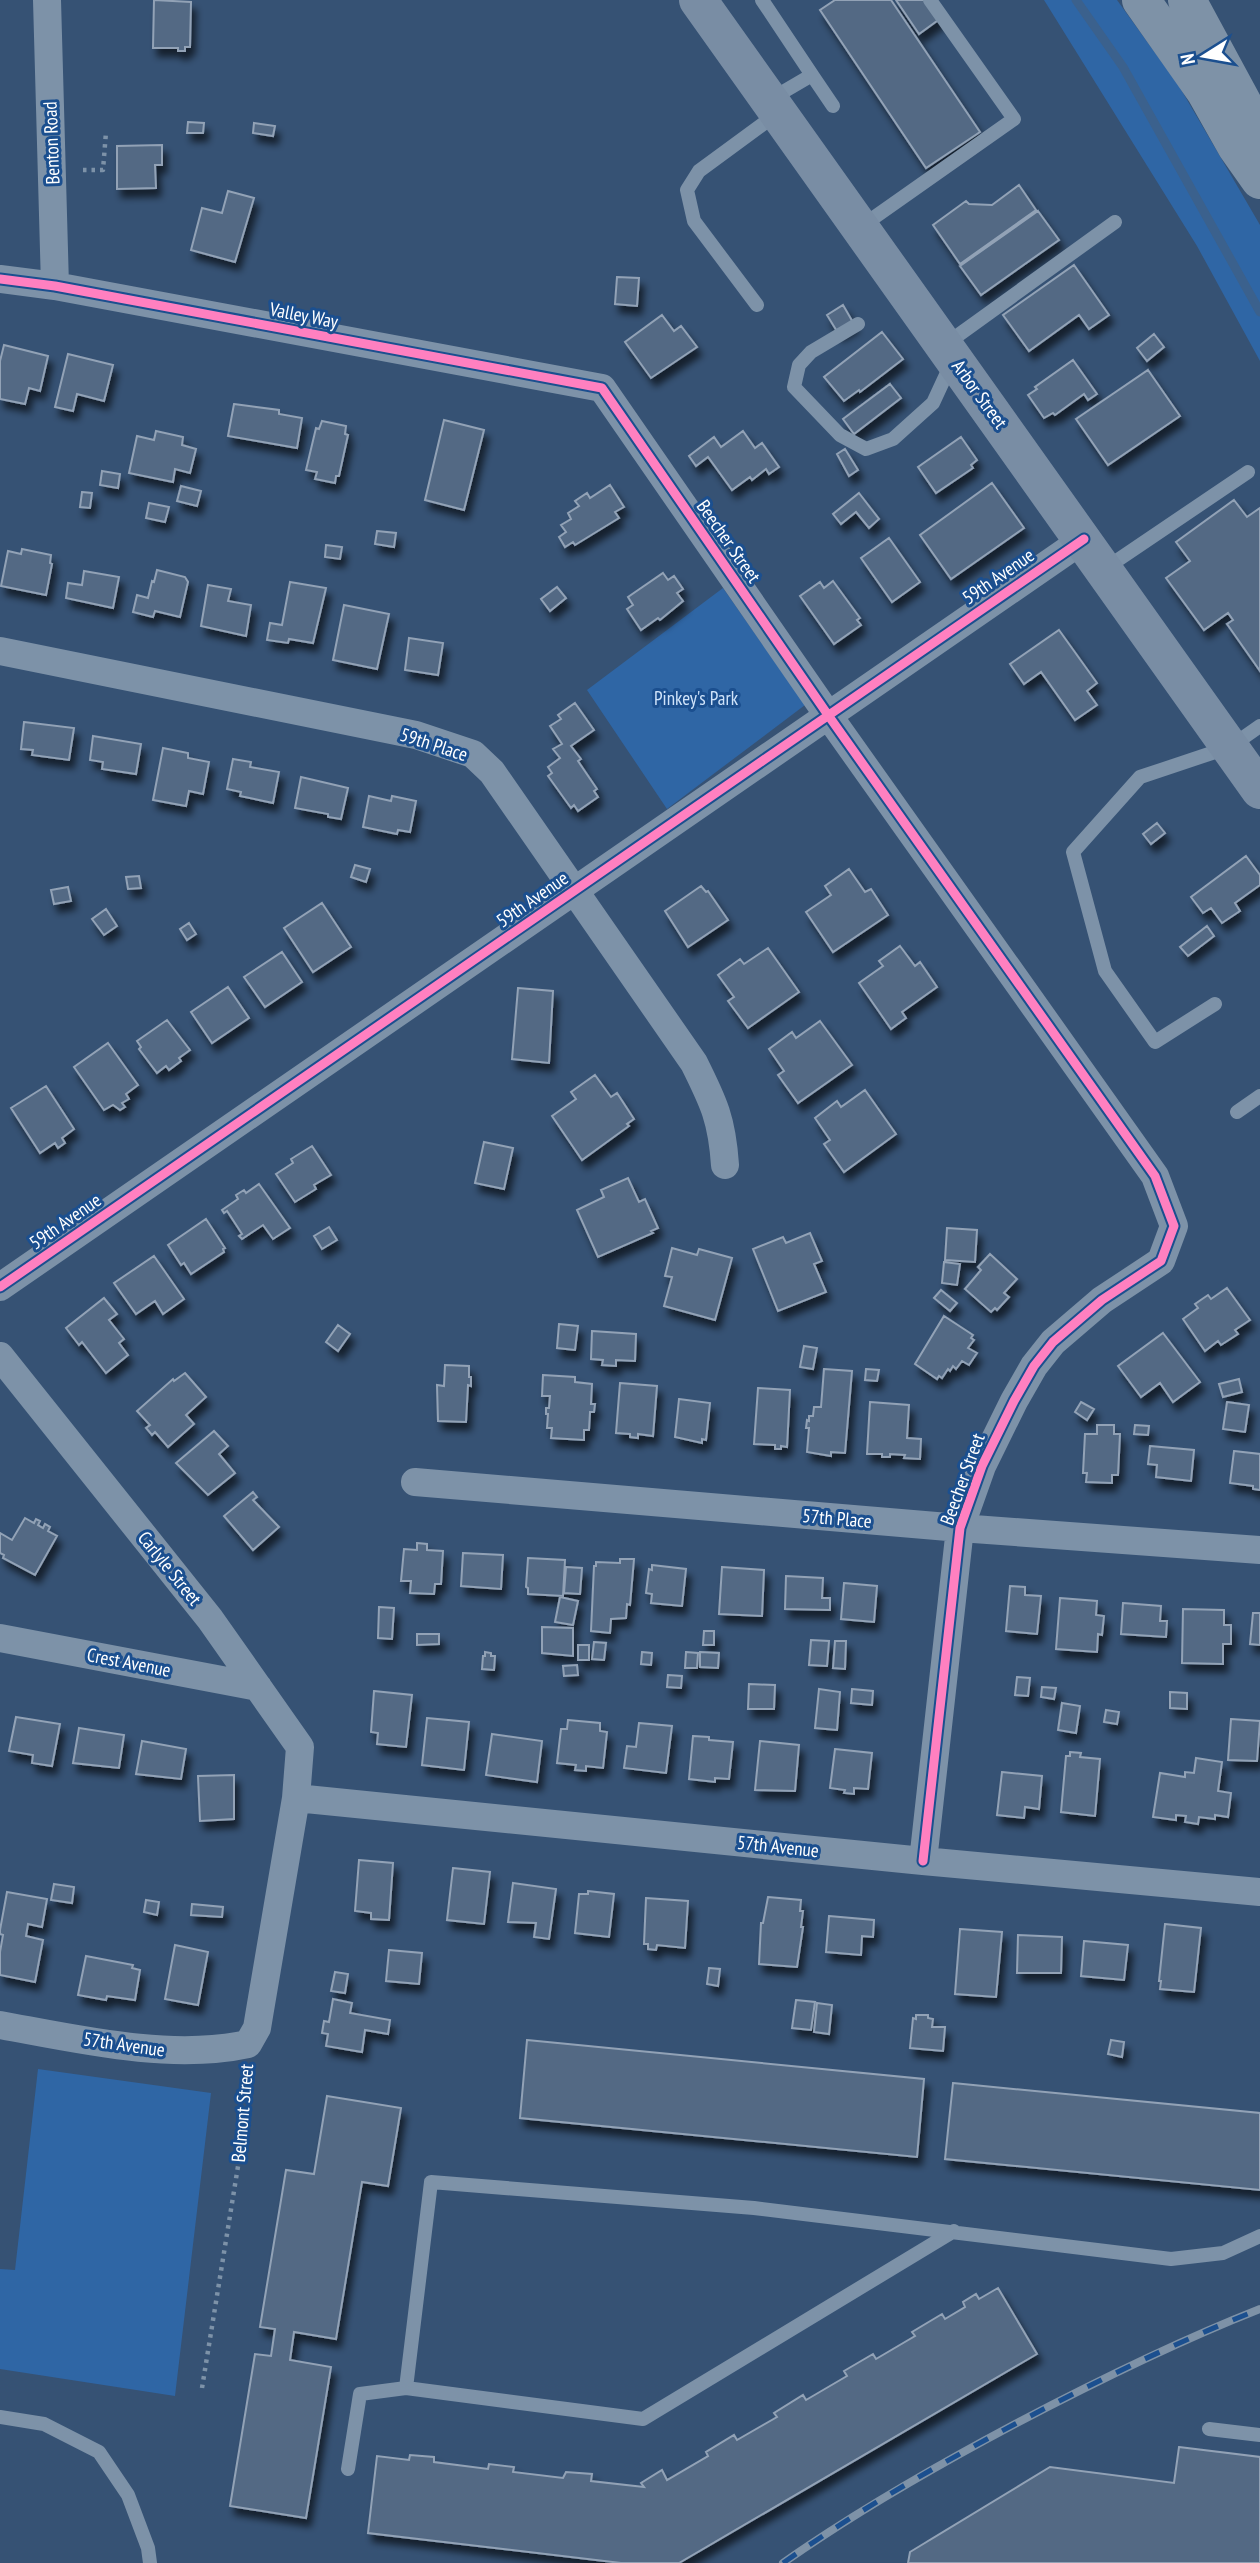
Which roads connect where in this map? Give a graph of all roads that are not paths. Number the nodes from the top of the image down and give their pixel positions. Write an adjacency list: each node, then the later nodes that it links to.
1 (47, 0): 15 (street, Benton Road)
2 (698, 0): 8 (main road, Arbor Street)
3 (762, 0): 7 (lane)
4 (930, 0): 13 (lane)
5 (1141, 0): 11 (highway)
6 (1186, 0): 10 (highway)
7 (811, 75): 8 (lane); 9 (lane)
8 (775, 106): 13 (main road, Arbor Street); 16 (lane)
9 (833, 106)
10 (1260, 135)
11 (1260, 180)
12 (1115, 222): 18 (lane)
13 (860, 226): 18 (main road, Arbor Street)
14 (0, 279): 15 (street, Valley Way)
15 (55, 286): 19 (street, Valley Way)
16 (757, 305)
17 (858, 324): 18 (lane)
18 (950, 351): 21 (main road, Arbor Street)
19 (602, 387): 23 (street, Beecher Street)
20 (1248, 472): 21 (lane)
21 (1094, 554): 23 (street, 59th Avenue); 24 (main road, Arbor Street)
22 (0, 651): 26 (street, 59th Place)
23 (828, 715): 26 (street, 59th Avenue); 34 (street, Beecher Street)
24 (1245, 736): 25 (main road, Arbor Street); 27 (lane)
25 (1260, 790)
26 (573, 891): 30 (street, 59th Place); 31 (street, 59th Avenue)
27 (1215, 1004)
28 (1260, 1096): 29 (lane)
29 (1237, 1112)
30 (725, 1165)
31 (0, 1287)
32 (0, 1356): 37 (street, Carlyle Street)
33 (415, 1482): 34 (street, 57th Place)
34 (960, 1528): 35 (street, 57th Place); 39 (street, Beecher Street)
35 (1260, 1550)
36 (0, 1638): 37 (street, Crest Avenue)
37 (258, 1687): 38 (street, Carlyle Street)
38 (296, 1798): 39 (street, 57th Avenue); 42 (street, Belmont Street)
39 (923, 1861): 40 (street, 57th Avenue)
40 (1260, 1892)
41 (0, 2025): 42 (street, 57th Avenue)
42 (248, 2044)
43 (954, 2231): 44 (lane); 45 (lane); 45 (lane)
44 (1260, 2236)
45 (406, 2388): 49 (lane)
46 (0, 2417): 50 (lane)
47 (1209, 2429): 48 (lane)
48 (1260, 2435)
49 (348, 2469)
50 (150, 2563)

